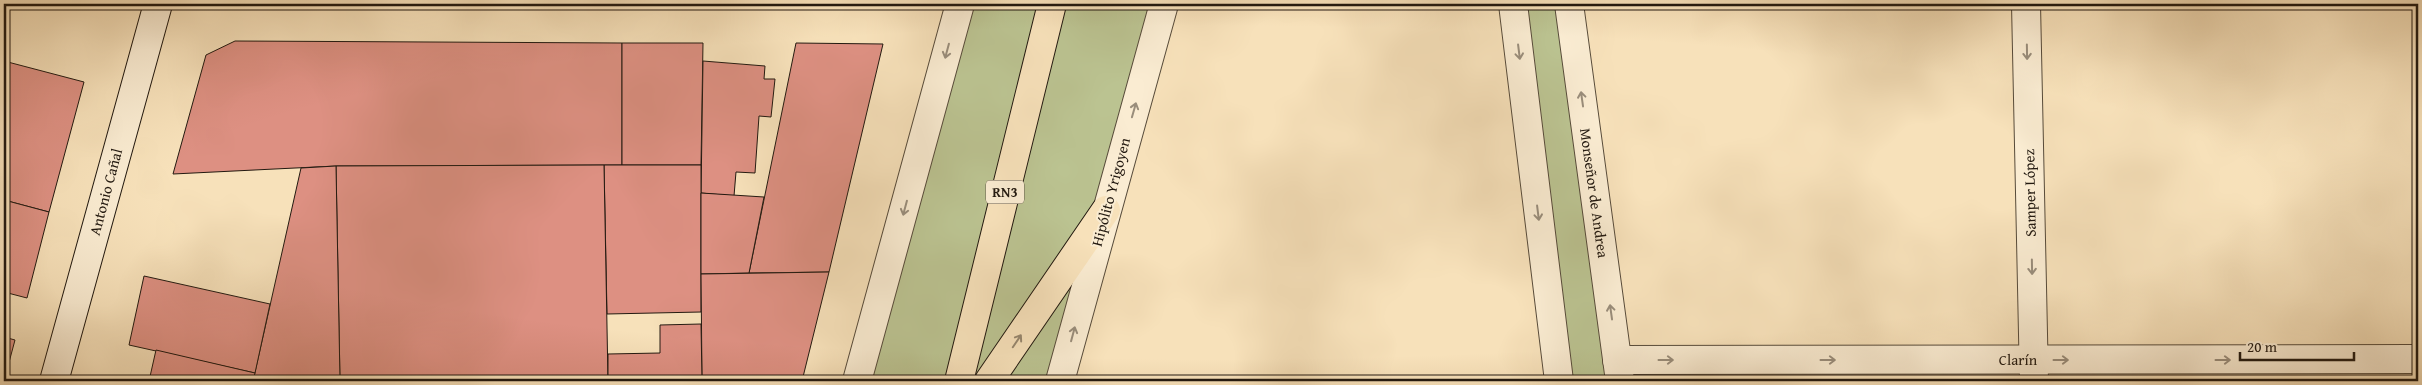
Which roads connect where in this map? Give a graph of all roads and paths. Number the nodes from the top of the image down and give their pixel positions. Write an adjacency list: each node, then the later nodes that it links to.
1 (158, 4): 12 (street, Antonio Cañal)
2 (960, 4): 13 (street, one-way to 13)
3 (1052, 4): 14 (highway, RN3)
4 (1164, 4): 8 (street, Hipólito Yrigoyen, one-way to 4)
5 (1513, 4): 17 (street, one-way to 17)
6 (1569, 4): 11 (street, Monseñor de Andrea, one-way to 6)
7 (2026, 4): 10 (street, Samper López, one-way to 10)
8 (1106, 210): 15 (highway, one-way to 8); 16 (street, Hipólito Yrigoyen, one-way to 8)
9 (2418, 359): 10 (street, Clarín, one-way to 9)
10 (2034, 370): 11 (street, Clarín, one-way to 10)
11 (1619, 371)
12 (54, 381)
13 (857, 381)
14 (959, 381)
15 (989, 381)
16 (1060, 381)
17 (1559, 381)

